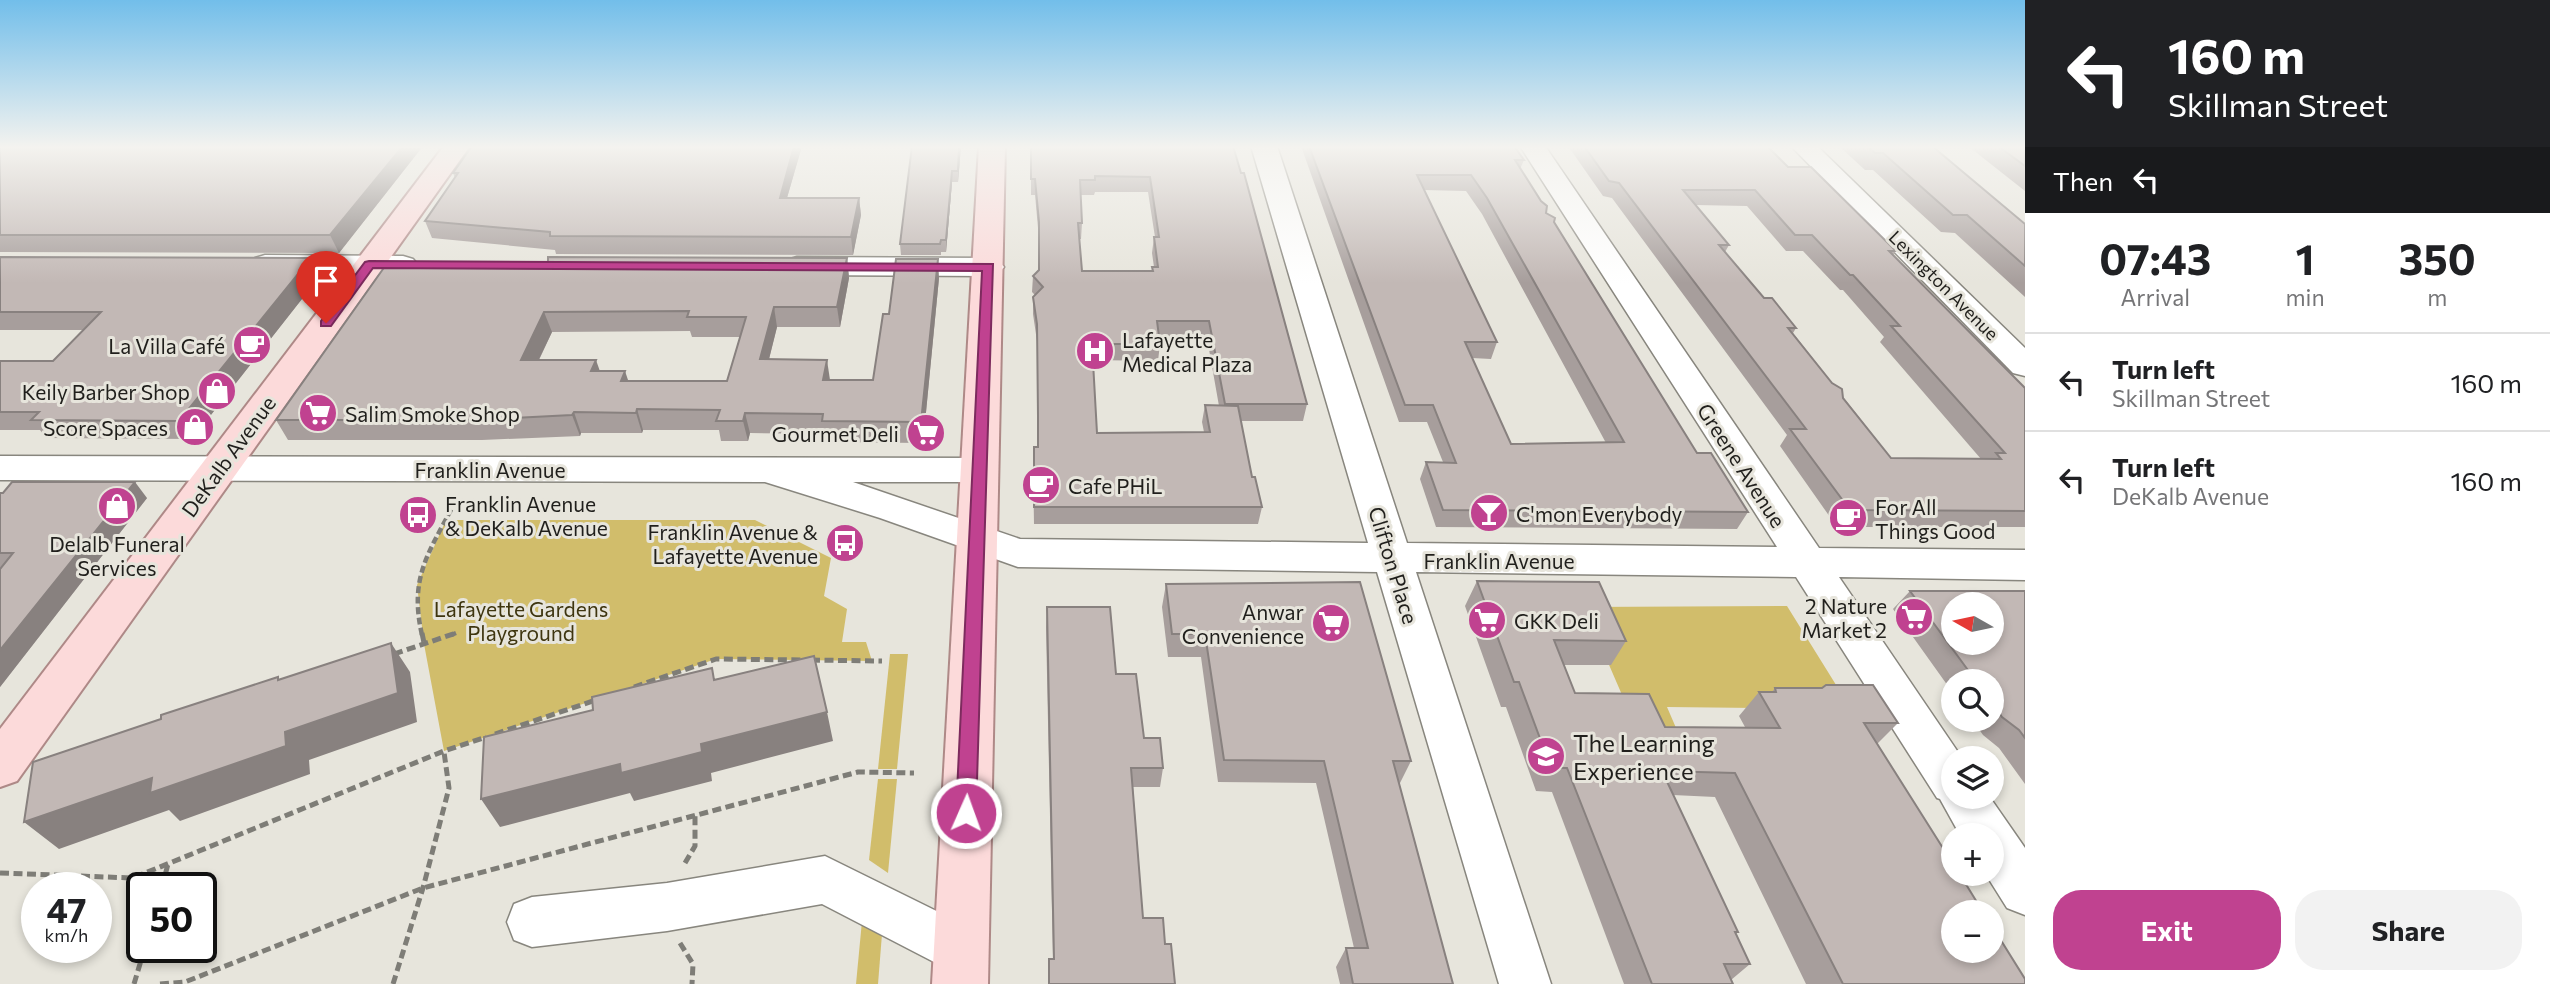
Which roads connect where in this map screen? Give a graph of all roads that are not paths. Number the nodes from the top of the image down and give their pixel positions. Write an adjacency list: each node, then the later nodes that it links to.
1 (423, 192): 7 (main road, DeKalb Avenue)
2 (991, 192): 10 (main road)
3 (1278, 192): 17 (street, Clifton Place)
4 (1563, 192): 18 (street, Greene Avenue)
5 (1849, 192): 11 (street, Lexington Avenue)
6 (237, 264): 7 (street)
7 (369, 265): 8 (street); 13 (main road, DeKalb Avenue)
8 (426, 265)
9 (774, 266): 10 (street)
10 (989, 267): 15 (main road)
11 (2025, 366)
12 (0, 468): 13 (street, Franklin Avenue)
13 (219, 469): 14 (street, Franklin Avenue); 21 (main road, DeKalb Avenue)
14 (767, 470): 15 (street, Franklin Avenue); 16 (street, Franklin Avenue)
15 (980, 470): 16 (main road)
16 (976, 537): 17 (street, Franklin Avenue); 25 (main road)
17 (1392, 560): 18 (street, Franklin Avenue); 26 (street, Clifton Place)
18 (1807, 562): 19 (street, Franklin Avenue); 20 (street, Greene Avenue)
19 (2025, 565)
20 (1941, 765)
21 (0, 766)
22 (2004, 859): 23 (street)
23 (2025, 891)
24 (532, 922): 25 (street)
25 (961, 967)
26 (1525, 984)

